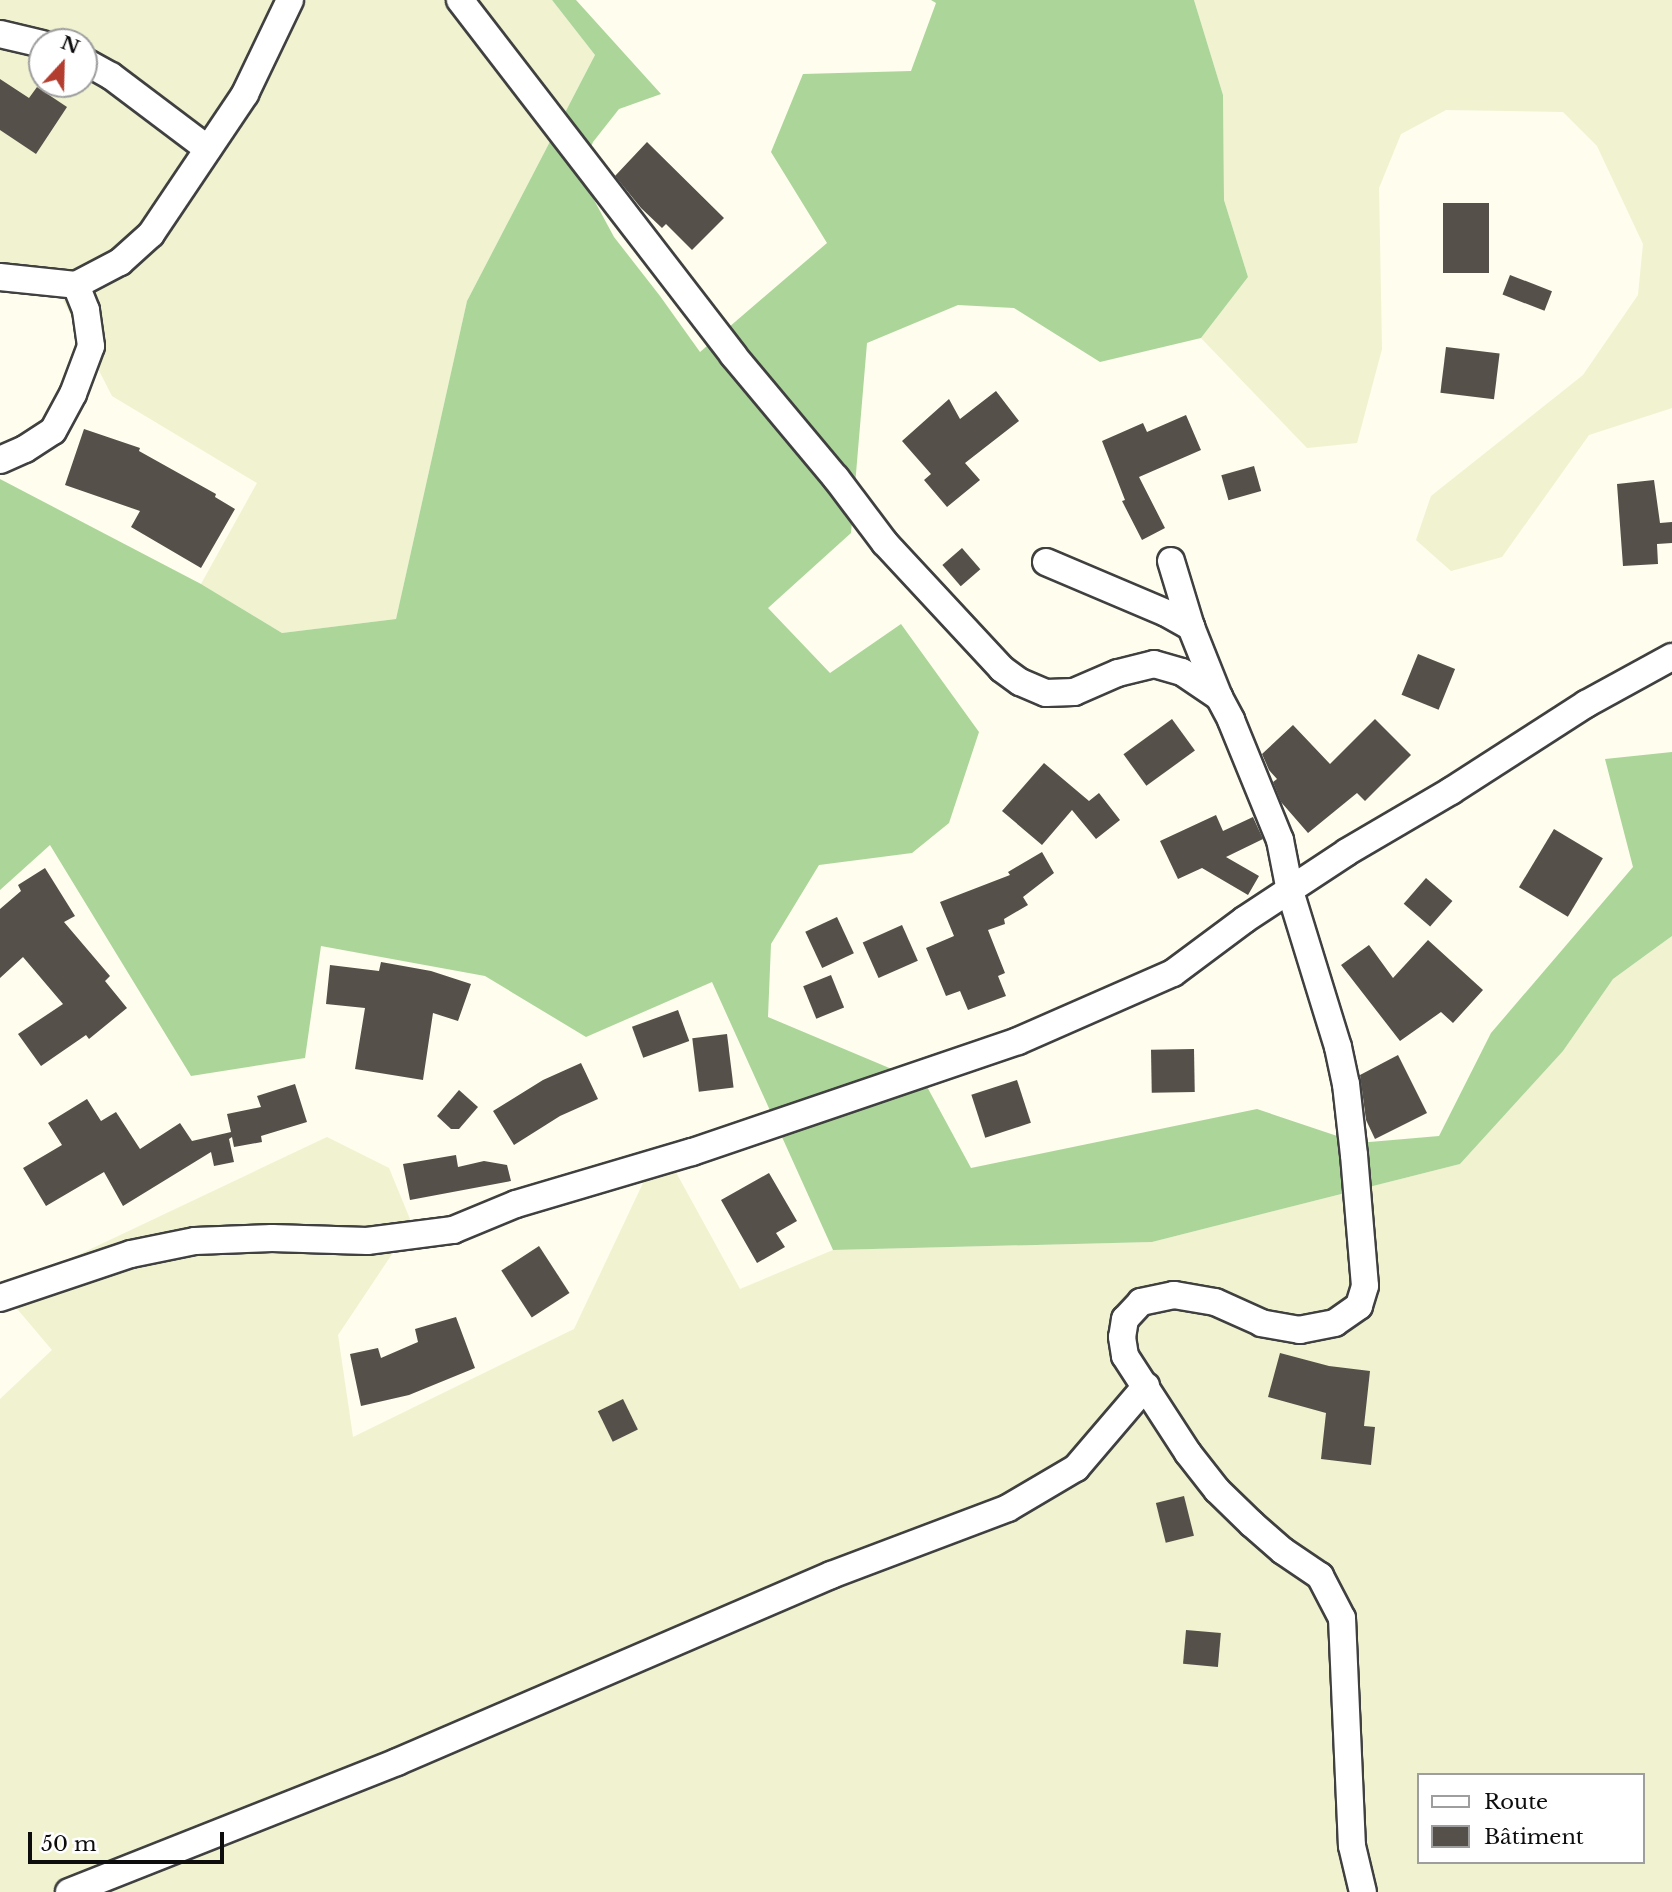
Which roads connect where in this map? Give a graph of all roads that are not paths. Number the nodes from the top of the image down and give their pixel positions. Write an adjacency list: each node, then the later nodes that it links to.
1 (290, 0): 6 (street)
2 (460, 0): 14 (street)
3 (0, 34): 4 (street)
4 (28, 41)
5 (98, 69): 6 (street)
6 (208, 149): 8 (street)
7 (0, 277): 8 (street)
8 (76, 285): 9 (street)
9 (0, 460)
10 (1171, 561): 12 (street)
11 (1045, 562): 12 (street)
12 (1191, 627): 14 (street)
13 (1672, 657): 15 (street)
14 (1219, 697): 15 (street)
15 (1290, 891): 16 (street); 17 (street)
16 (0, 1298)
17 (1146, 1387): 18 (street); 19 (street)
18 (69, 1892)
19 (1363, 1892)

